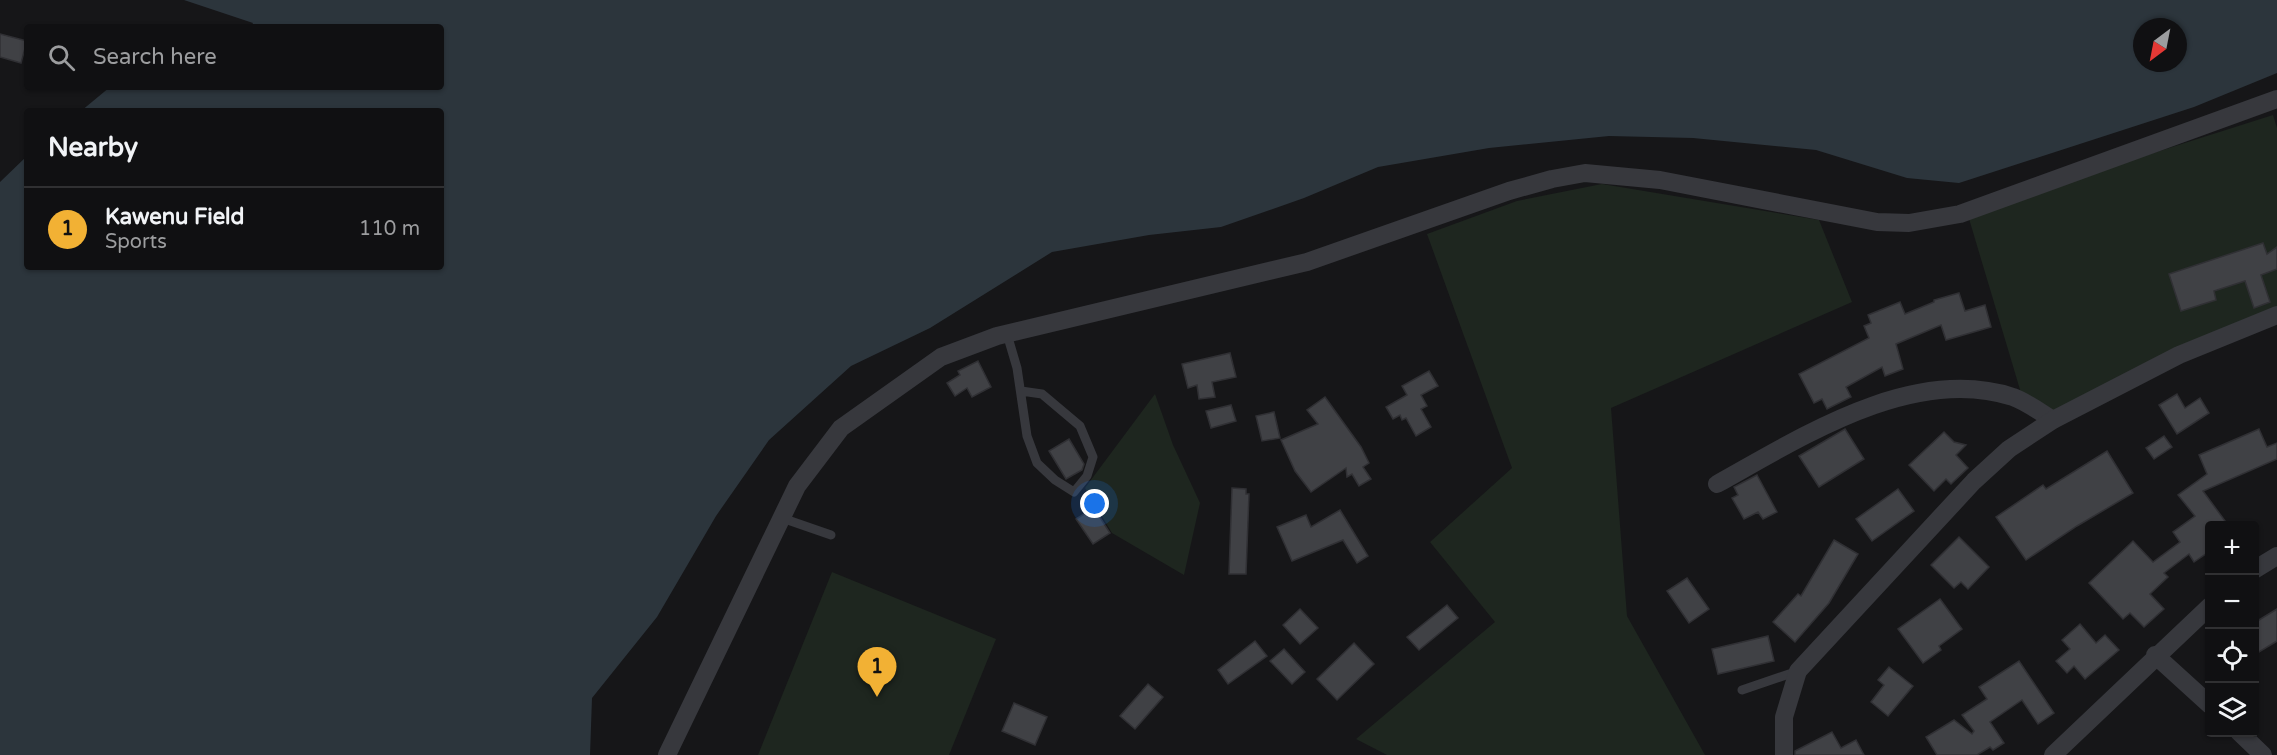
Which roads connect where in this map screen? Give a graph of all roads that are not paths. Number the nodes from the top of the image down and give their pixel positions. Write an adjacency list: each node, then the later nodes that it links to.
1 (2277, 99): 3 (street)
2 (2277, 315): 5 (street)
3 (1007, 334): 4 (lane); 7 (street)
4 (1021, 391): 4 (lane)
5 (2053, 420): 6 (street); 13 (street)
6 (1717, 484)
7 (779, 517): 8 (lane); 17 (street)
8 (831, 535)
9 (2277, 556): 10 (street)
10 (2259, 567)
11 (2205, 610): 12 (street)
12 (2155, 655): 15 (street); 19 (street)
13 (1798, 671): 14 (lane); 18 (street)
14 (1742, 690)
15 (2205, 700)
16 (2244, 737): 20 (street)
17 (667, 755)
18 (1784, 755)
19 (2053, 755)
20 (2263, 755)

